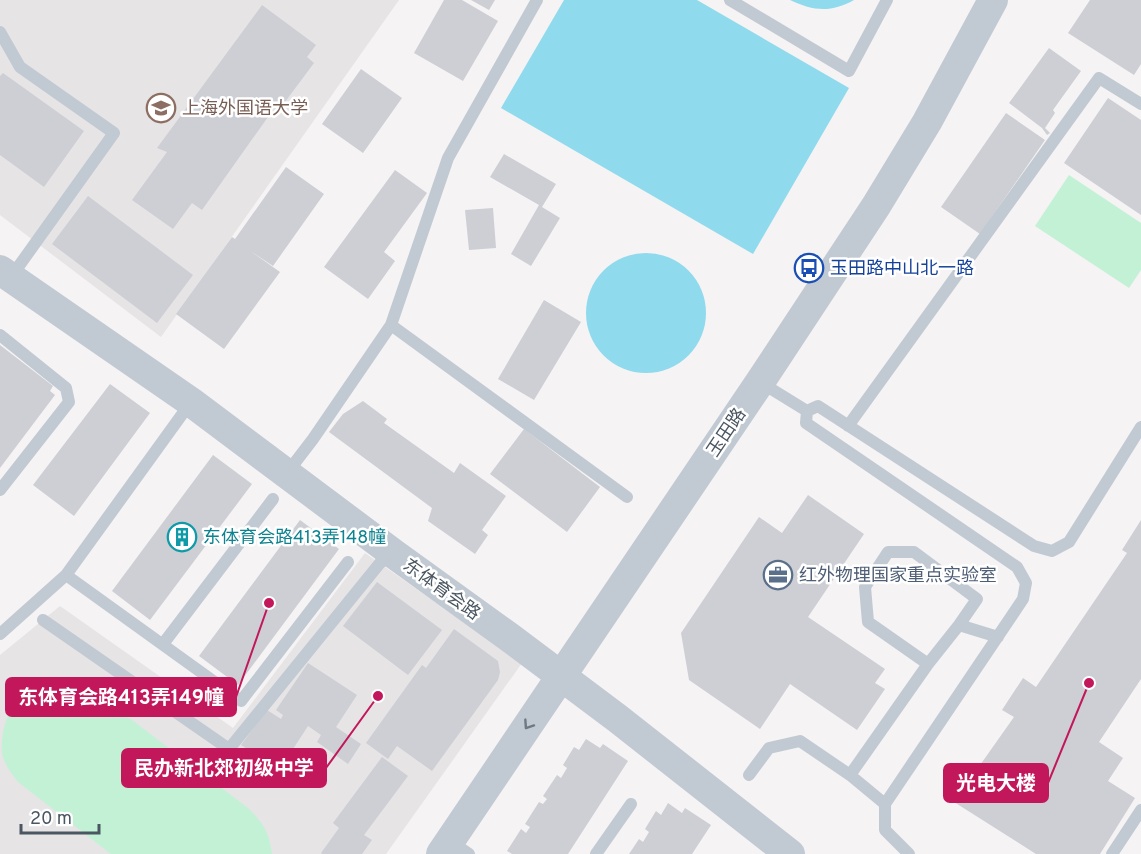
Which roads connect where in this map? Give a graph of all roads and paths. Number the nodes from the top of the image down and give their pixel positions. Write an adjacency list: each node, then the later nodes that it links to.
1 (537, 0): 8 (lane)
2 (730, 0): 3 (lane)
3 (887, 0)
4 (993, 0): 10 (street, 玉田路)
5 (0, 32): 7 (lane)
6 (1140, 101): 13 (lane)
7 (5, 274): 11 (street, 东体育会路)
8 (391, 325): 15 (lane); 17 (lane)
9 (0, 335): 16 (lane)
10 (760, 382): 12 (lane); 27 (street, 玉田路)
11 (191, 402): 15 (street, 东体育会路); 20 (lane)
12 (807, 411): 13 (lane); 24 (lane)
13 (848, 426): 14 (lane)
14 (1141, 427)
15 (279, 486): 18 (street, 东体育会路); 25 (lane)
16 (0, 490)
17 (627, 497)
18 (394, 554): 21 (lane); 27 (street, 东体育会路)
19 (348, 562): 25 (lane)
20 (66, 575): 23 (lane); 25 (lane)
21 (43, 620)
22 (959, 625): 24 (lane); 26 (lane); 26 (lane)
23 (0, 634)
24 (998, 637): 31 (lane)
25 (163, 644)
26 (928, 664): 29 (lane)
27 (561, 676): 33 (street, 玉田路, one-way to 33); 35 (street, 东体育会路)
28 (750, 775): 29 (lane)
29 (850, 775): 31 (lane)
30 (631, 804): 34 (lane)
31 (885, 804): 36 (lane)
32 (1141, 810): 37 (lane)
33 (453, 850)
34 (596, 854)
35 (790, 854)
36 (909, 854)
37 (1112, 854)

